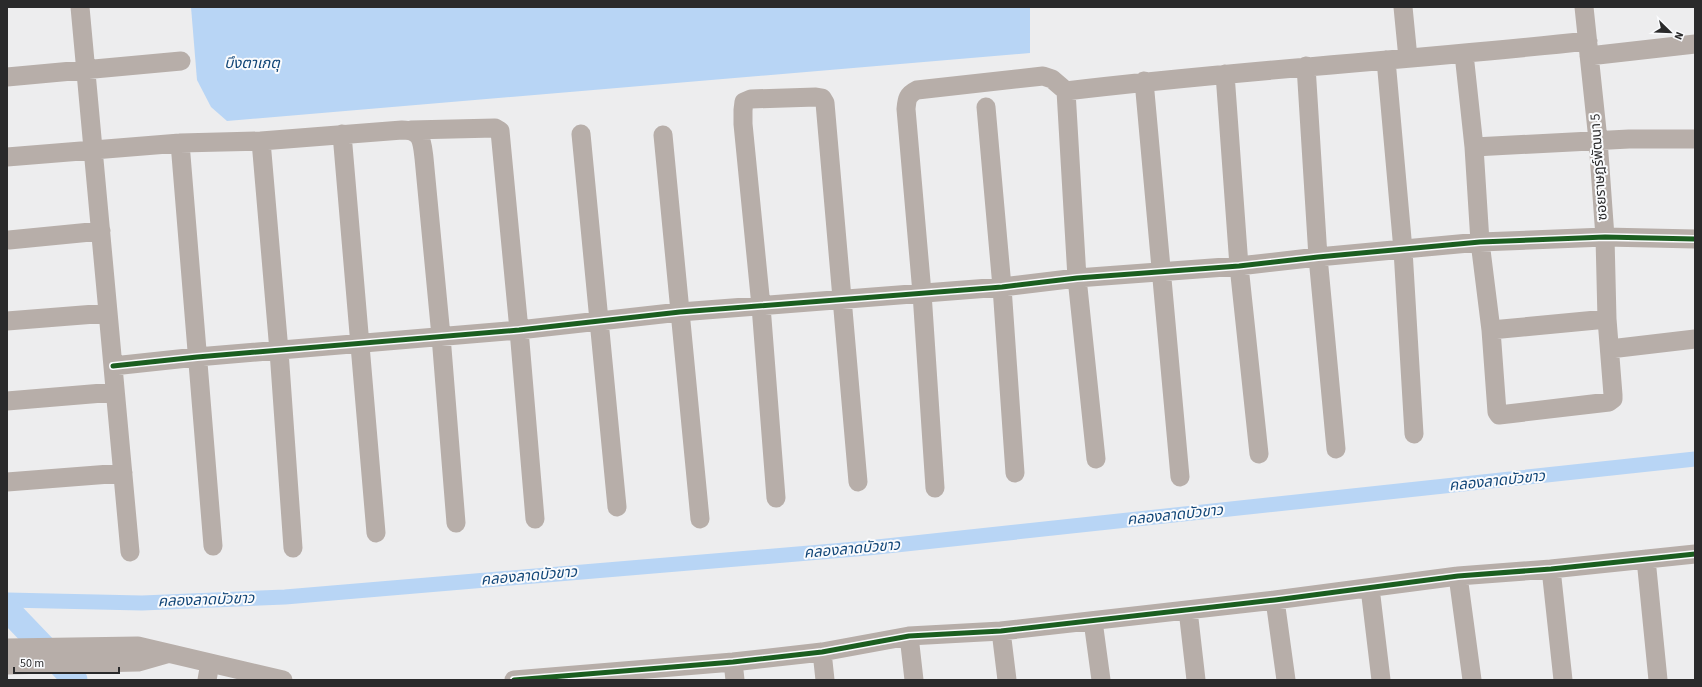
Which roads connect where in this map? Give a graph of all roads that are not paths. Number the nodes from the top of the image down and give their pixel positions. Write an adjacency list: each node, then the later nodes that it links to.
1 (80, 7): 11 (street)
2 (1404, 7): 7 (street)
3 (1584, 7): 5 (street, ซอยราษฎร์พัฒนา 5)
4 (1695, 44): 5 (street)
5 (1588, 48): 6 (street); 22 (street, ซอยราษฎร์พัฒนา 5)
6 (1464, 54): 7 (street); 25 (street)
7 (1408, 58): 8 (street)
8 (1386, 60): 10 (street); 33 (street)
9 (181, 61): 11 (street)
10 (1306, 66): 12 (street); 34 (street)
11 (86, 70): 13 (street); 26 (street)
12 (1225, 74): 14 (street); 35 (street)
13 (7, 77)
14 (1144, 81): 15 (street); 36 (street)
15 (1066, 91): 37 (street); 39 (street)
16 (986, 107): 38 (street)
17 (411, 130): 18 (street); 47 (street); 49 (street)
18 (342, 134): 23 (street); 51 (street)
19 (581, 134): 46 (street)
20 (664, 135): 42 (street)
21 (1695, 139): 22 (street)
22 (1598, 140): 25 (street); 29 (street, ซอยราษฎร์พัฒนา 5)
23 (261, 141): 24 (street); 53 (street)
24 (180, 143): 26 (street); 54 (street)
25 (1474, 147): 32 (street)
26 (93, 149): 27 (street); 28 (street)
27 (7, 157)
28 (100, 231): 31 (street); 43 (street)
29 (1604, 237): 30 (street); 32 (street); 44 (street, ซอยราษฎร์พัฒนา 5)
30 (1695, 239)
31 (9, 240)
32 (1480, 242): 33 (street); 48 (street)
33 (1403, 250): 34 (street); 58 (street)
34 (1318, 257): 35 (street); 59 (street)
35 (1239, 266): 36 (street); 60 (street)
36 (1162, 273): 37 (street); 64 (street)
37 (1077, 278): 38 (street); 61 (street)
38 (1002, 287): 39 (street); 63 (street)
39 (922, 293): 40 (street); 67 (street)
40 (841, 299): 41 (street); 41 (street); 66 (street)
41 (761, 306): 42 (street); 68 (street)
42 (680, 312): 46 (street); 71 (street)
43 (108, 313): 45 (street); 55 (street)
44 (1607, 319): 48 (street); 52 (street, ซอยราษฎร์พัฒนา 5)
45 (7, 321)
46 (599, 321): 47 (street); 69 (street)
47 (520, 330): 49 (street); 70 (street)
48 (1491, 330): 52 (street, ซอยราษฎร์พัฒนา 5)
49 (441, 336): 51 (street); 72 (street)
50 (1695, 339): 52 (street)
51 (361, 344): 53 (street); 73 (street)
52 (1610, 349)
53 (279, 351): 54 (street); 75 (street)
54 (197, 356): 55 (street); 74 (street)
55 (112, 366): 56 (street)
56 (115, 392): 57 (street); 62 (street)
57 (7, 401)
58 (1414, 434)
59 (1336, 449)
60 (1259, 454)
61 (1096, 459)
62 (123, 473): 65 (street); 76 (street)
63 (1015, 473)
64 (1180, 477)
65 (7, 482)
66 (858, 482)
67 (935, 488)
68 (776, 498)
69 (616, 507)
70 (535, 519)
71 (700, 519)
72 (456, 523)
73 (376, 533)
74 (213, 546)
75 (293, 548)
76 (130, 552)
77 (1695, 554): 78 (street)
78 (1646, 559): 79 (street); 106 (street)
79 (1551, 569): 80 (street); 105 (street)
80 (1458, 576): 81 (street); 104 (street)
81 (1370, 588): 82 (street); 103 (street)
82 (1275, 600): 83 (street); 102 (street)
83 (1188, 610): 84 (street); 101 (street)
84 (1093, 621): 85 (street); 100 (street)
85 (1001, 631): 86 (street); 99 (street)
86 (909, 636): 88 (street); 98 (street)
87 (7, 648): 89 (street)
88 (822, 652): 91 (street); 97 (street)
89 (138, 654): 90 (street); 92 (street)
90 (7, 665)
91 (734, 671): 93 (street)
92 (209, 672): 95 (street)
93 (646, 674): 94 (street)
94 (552, 678): 96 (street)
95 (283, 680)
96 (514, 680)
97 (825, 680)
98 (914, 680)
99 (1007, 680)
100 (1101, 680)
101 (1196, 680)
102 (1286, 680)
103 (1381, 680)
104 (1472, 680)
105 (1563, 680)
106 (1658, 680)

